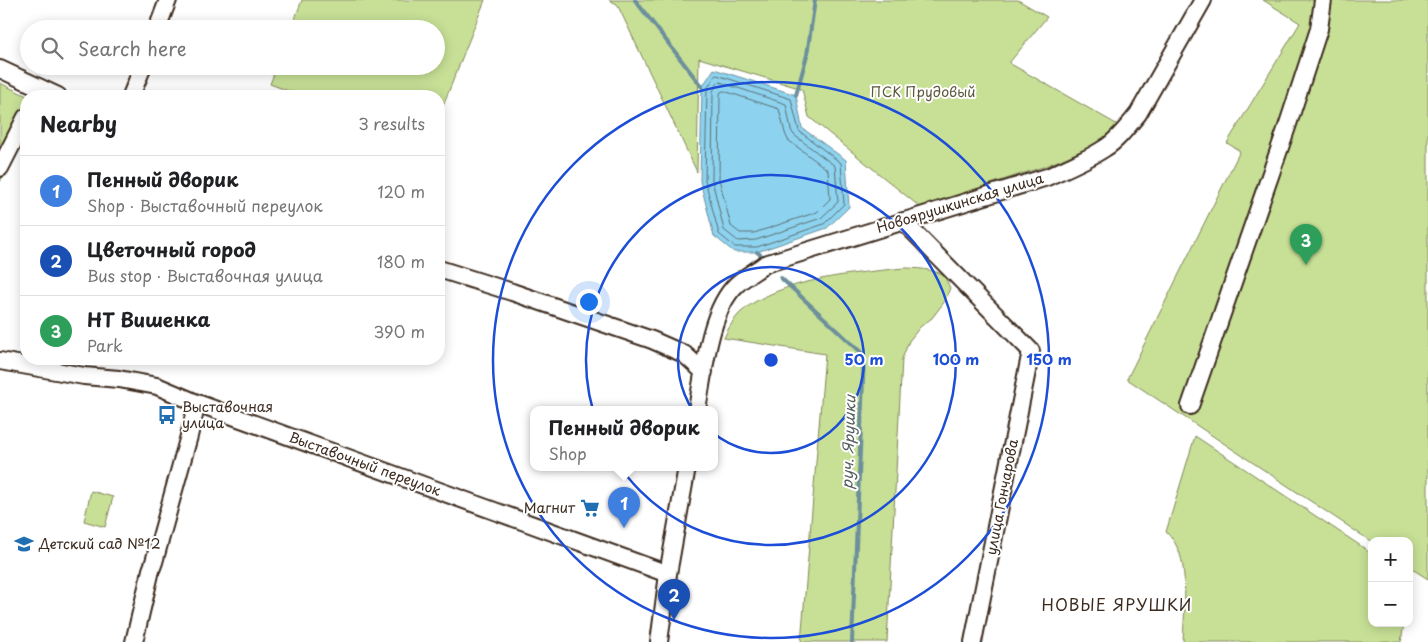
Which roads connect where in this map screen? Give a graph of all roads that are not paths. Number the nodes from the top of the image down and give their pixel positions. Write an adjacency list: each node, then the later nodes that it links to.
1 (168, 0): 4 (street)
2 (1203, 0): 11 (street, Новоярушкинская улица)
3 (1323, 0): 17 (street)
4 (160, 20)
5 (0, 69): 7 (street)
6 (139, 75): 8 (street)
7 (45, 90)
8 (133, 90)
9 (20, 129): 10 (street)
10 (0, 168)
11 (903, 221): 14 (street, Новоярушкинская улица); 22 (street, улица Гончарова)
12 (445, 271): 14 (street)
13 (0, 362): 15 (street, Выставочный переулок)
14 (704, 372): 16 (street)
15 (197, 403): 19 (street, Выставочный переулок); 20 (street)
16 (698, 406)
17 (1190, 406)
18 (686, 471): 19 (street)
19 (668, 574): 21 (street)
20 (134, 642)
21 (659, 642)
22 (972, 642)

